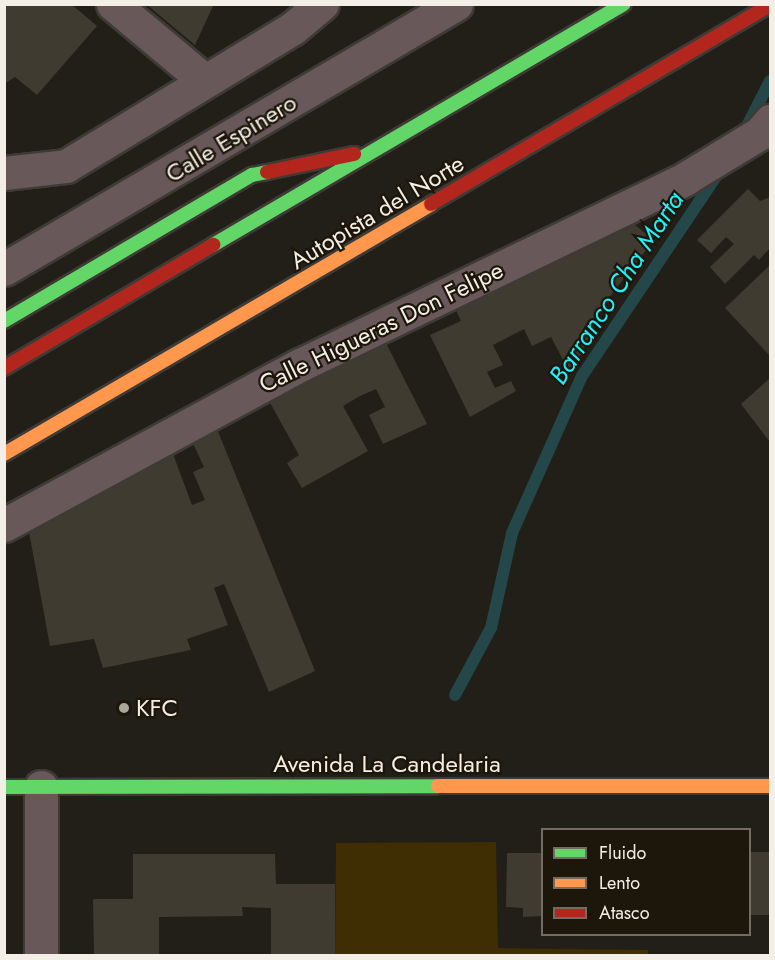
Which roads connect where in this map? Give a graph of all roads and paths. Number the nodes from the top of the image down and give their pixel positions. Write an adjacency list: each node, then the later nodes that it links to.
1 (113, 4): 6 (street)
2 (322, 4): 6 (street)
3 (456, 4): 10 (street, Calle Espinero)
4 (623, 4): 8 (main road)
5 (771, 5): 15 (main road, Autopista del Norte)
6 (204, 80): 9 (street)
7 (767, 133): 16 (street, Calle Higueras Don Felipe)
8 (380, 149): 11 (main road); 14 (main road)
9 (4, 173)
10 (4, 269)
11 (36, 303): 12 (main road); 13 (main road)
12 (4, 314)
13 (4, 321)
14 (4, 368)
15 (4, 454)
16 (4, 525)
17 (771, 786): 19 (main road, Avenida La Candelaria)
18 (4, 787): 19 (main road, Avenida La Candelaria)
19 (41, 787): 20 (street)
20 (41, 956)

